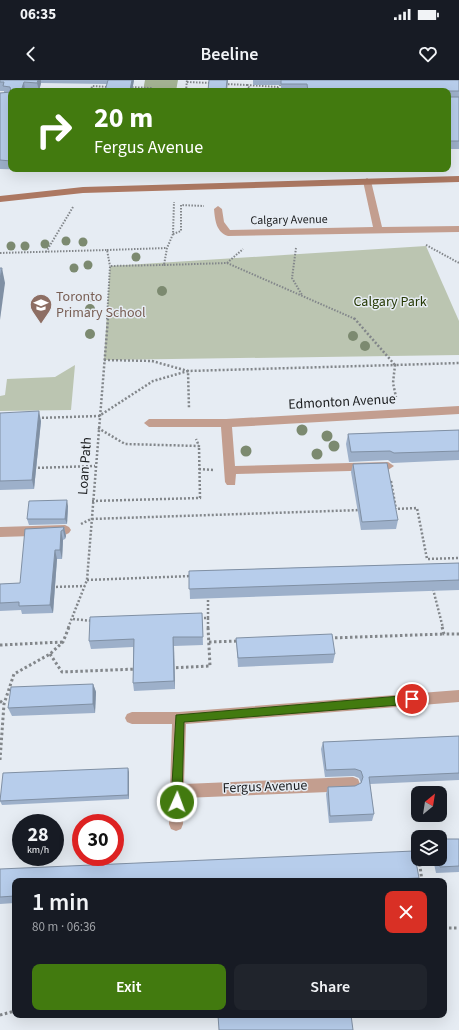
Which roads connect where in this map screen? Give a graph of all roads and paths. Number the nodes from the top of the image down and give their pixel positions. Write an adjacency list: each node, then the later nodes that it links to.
1 (187, 81): 3 (path)
2 (282, 83): 5 (path)
3 (217, 84)
4 (224, 84): 5 (path)
5 (247, 85): 10 (path)
6 (114, 87): 8 (path)
7 (122, 87): 9 (path)
8 (92, 88)
9 (151, 88)
10 (250, 88)
11 (459, 179): 12 (street)
12 (367, 181): 13 (street); 18 (street)
13 (83, 190): 15 (street); 25 (path)
14 (174, 196): 21 (path)
15 (0, 199)
16 (218, 209): 20 (street, Calgary Avenue); 21 (path)
17 (459, 229): 19 (street, Calgary Avenue)
18 (378, 230): 19 (street, Calgary Avenue); 20 (street, Calgary Avenue)
19 (421, 230): 26 (path)
20 (299, 232): 29 (path)
21 (173, 234): 22 (path)
22 (167, 248): 23 (path); 27 (path)
23 (107, 250): 25 (path); 28 (path, Loan Path)
24 (0, 253): 25 (path)
25 (45, 253)
26 (459, 263)
27 (164, 265): 28 (path); 29 (path)
28 (110, 266): 30 (path, Loan Path)
29 (303, 296): 32 (path)
30 (104, 360): 33 (path); 37 (path, Loan Path)
31 (459, 363): 32 (path)
32 (395, 365): 33 (path); 36 (path)
33 (188, 371): 34 (path); 37 (path)
34 (190, 400)
35 (459, 410): 36 (street, Edmonton Avenue)
36 (400, 413): 40 (street, Edmonton Avenue)
37 (99, 416): 38 (path); 42 (path, Loan Path)
38 (30, 418)
39 (149, 423): 40 (street, Edmonton Avenue)
40 (226, 423): 45 (street)
41 (199, 446): 47 (path)
42 (95, 466): 44 (path); 47 (path, Loan Path)
43 (388, 466): 45 (street)
44 (32, 468)
45 (230, 470): 46 (street)
46 (232, 482)
47 (92, 501): 50 (path, Loan Path)
48 (388, 509): 54 (path)
49 (364, 510): 50 (path)
50 (91, 520): 57 (path, Loan Path)
51 (65, 530): 52 (street)
52 (0, 532)
53 (459, 558): 54 (path)
54 (427, 559): 55 (path)
55 (428, 564)
56 (193, 576): 57 (path)
57 (87, 580): 59 (path, Loan Path)
58 (432, 583): 66 (path)
59 (84, 586): 60 (path); 64 (path, Loan Path)
60 (46, 587)
61 (208, 590): 63 (path)
62 (193, 618): 63 (path)
63 (208, 618): 71 (path)
64 (73, 619): 65 (path); 70 (path, Loan Path)
65 (99, 621)
66 (444, 634): 67 (path); 68 (path)
67 (459, 634)
68 (326, 638)
69 (240, 641): 71 (path)
70 (63, 642): 72 (path); 73 (path, Loan Path)
71 (209, 642): 74 (path)
72 (0, 645)
73 (50, 654): 75 (path); 77 (path, Loan Path)
74 (163, 668)
75 (140, 669)
76 (459, 696): 79 (street)
77 (1, 703): 80 (path, Loan Path)
78 (132, 718): 79 (street)
79 (179, 718): 82 (street)
80 (0, 760)
81 (353, 784): 82 (street, Fergus Avenue)
82 (177, 791): 83 (street)
83 (176, 824)
84 (420, 866): 85 (path)
85 (422, 878)
86 (447, 928): 87 (path)
87 (459, 928)
88 (12, 1012): 89 (path)
89 (0, 1015)

